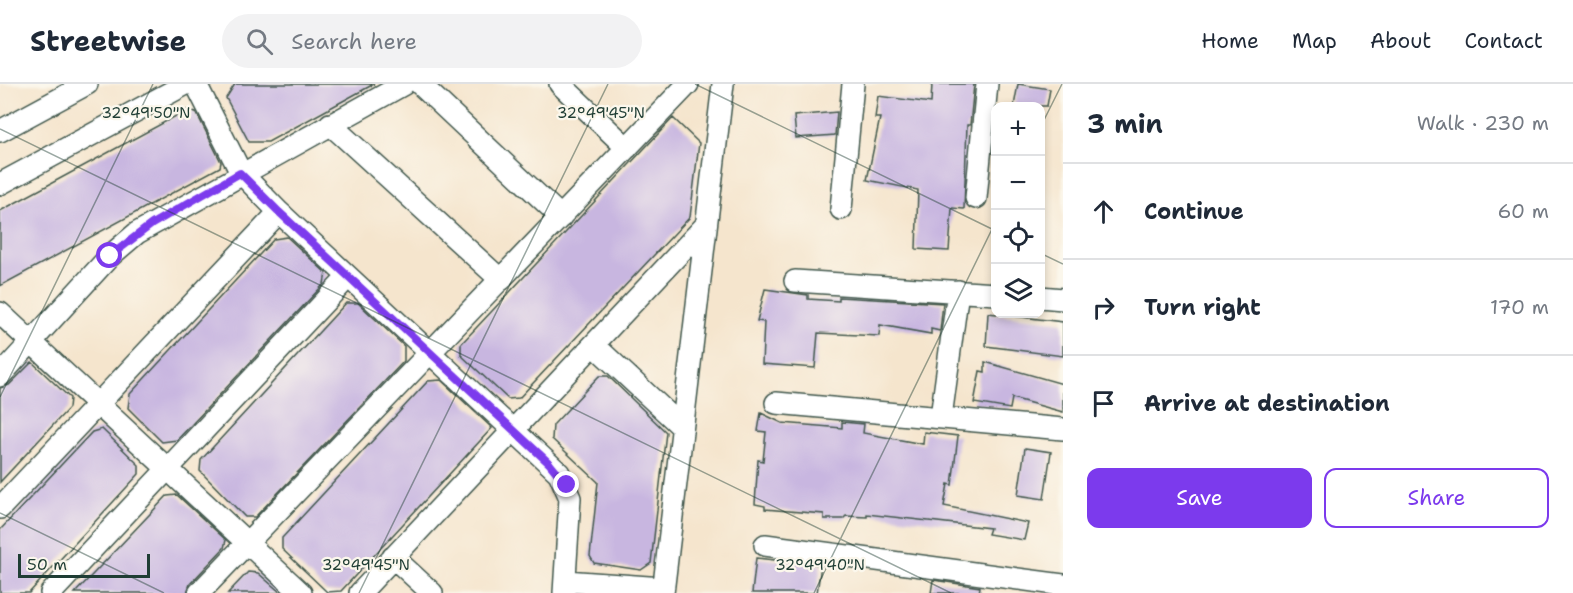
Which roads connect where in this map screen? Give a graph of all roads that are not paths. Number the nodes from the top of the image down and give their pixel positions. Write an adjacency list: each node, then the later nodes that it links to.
1 (87, 84): 12 (street)
2 (186, 84): 15 (street)
3 (196, 84): 14 (street)
4 (404, 84): 11 (street)
5 (420, 84): 19 (street)
6 (560, 84): 13 (street)
7 (688, 84): 13 (street)
8 (723, 84): 20 (street)
9 (853, 84): 17 (street)
10 (987, 84): 16 (street)
11 (330, 124): 14 (street); 22 (street)
12 (0, 131)
13 (627, 147): 19 (street)
14 (240, 173): 18 (street); 29 (street)
15 (0, 184)
16 (976, 198)
17 (841, 209)
18 (279, 212): 21 (street); 34 (street)
19 (561, 217): 22 (street)
20 (706, 225): 30 (street); 36 (street)
21 (348, 277): 31 (street); 39 (street)
22 (501, 280): 31 (street)
23 (795, 281): 24 (street)
24 (958, 291): 25 (street); 35 (street)
25 (991, 294)
26 (1045, 297): 27 (street)
27 (1063, 299)
28 (0, 314): 29 (street)
29 (32, 343): 32 (street); 34 (street)
30 (594, 345): 36 (street); 38 (street)
31 (429, 353): 38 (street); 41 (street)
32 (0, 376)
33 (776, 403): 35 (street)
34 (99, 405): 39 (street); 40 (street)
35 (941, 417): 37 (street)
36 (682, 427): 46 (street)
37 (1063, 429)
38 (513, 430): 43 (street); 45 (street)
39 (167, 469): 41 (street); 47 (street)
40 (0, 508)
41 (246, 543): 48 (street); 49 (street)
42 (765, 545): 44 (street)
43 (393, 557): 50 (street); 51 (street)
44 (1063, 585)
45 (565, 587): 46 (street)
46 (663, 591)
47 (51, 593)
48 (199, 593)
49 (300, 593)
50 (360, 593)
51 (432, 593)

